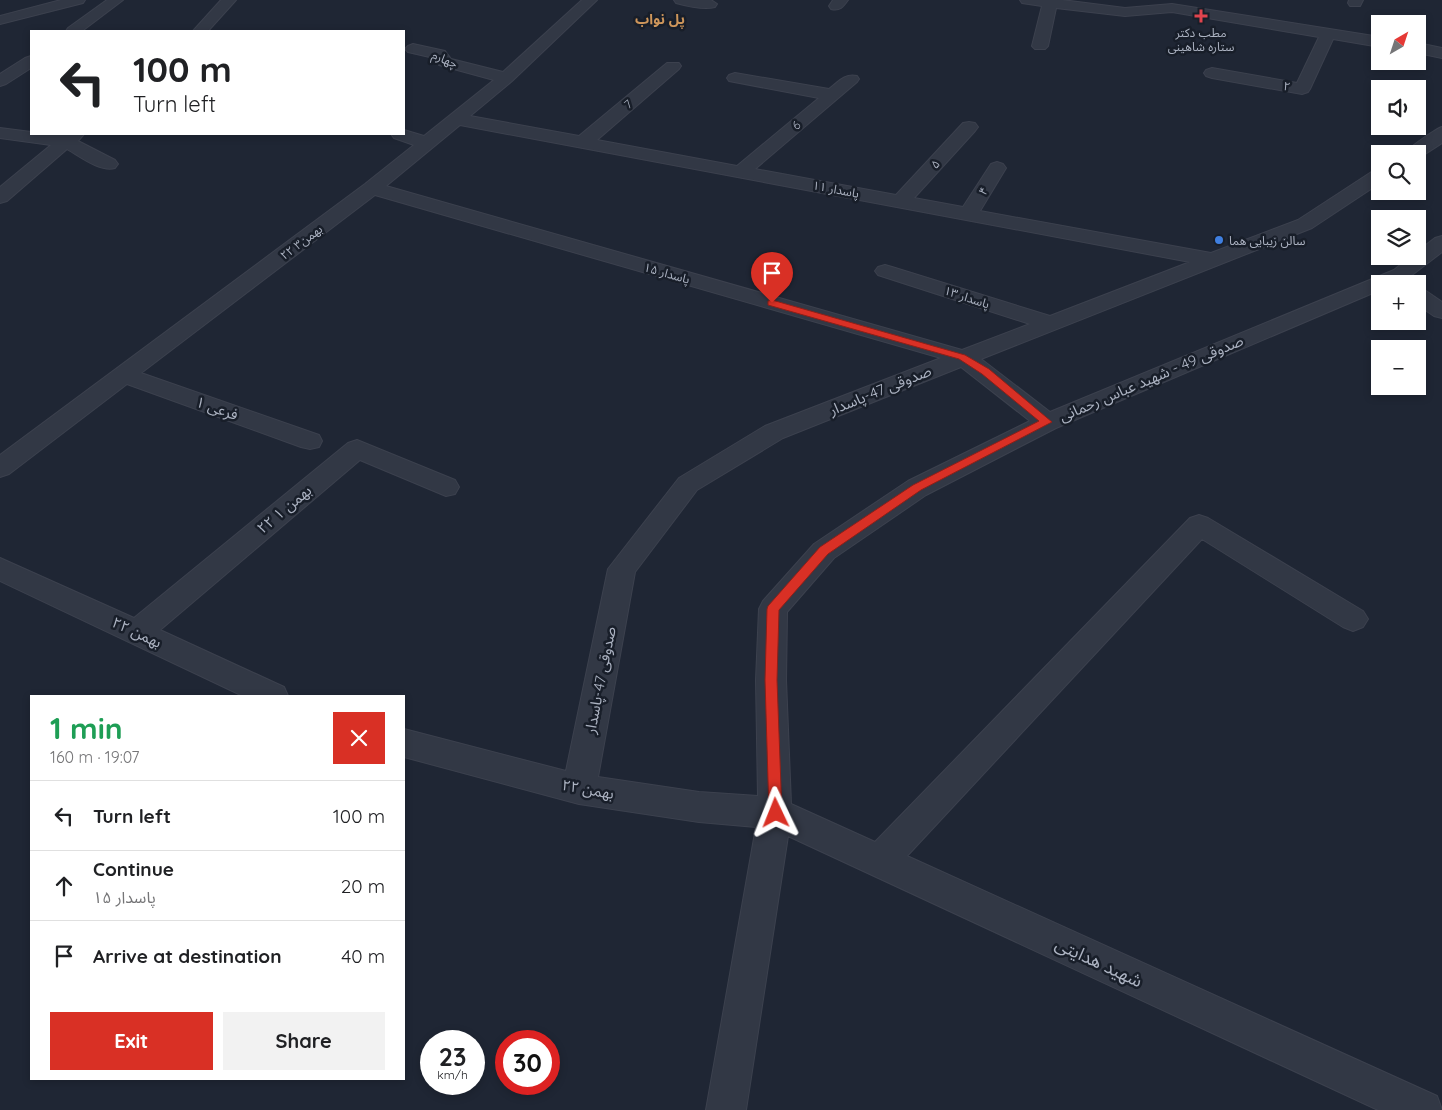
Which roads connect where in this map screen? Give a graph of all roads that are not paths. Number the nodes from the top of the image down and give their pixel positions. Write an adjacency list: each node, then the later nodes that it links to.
1 (78, 0): 8 (street)
2 (116, 0): 12 (street)
3 (229, 0): 13 (street)
4 (590, 0): 23 (street, ۲۲ بهمن۳)
5 (681, 0): 9 (street)
6 (1027, 0): 7 (street)
7 (1050, 3): 10 (street); 16 (street)
8 (42, 4): 11 (street)
9 (710, 4)
10 (1125, 6): 14 (street)
11 (0, 20)
12 (74, 30)
13 (201, 30)
14 (1328, 34): 15 (street); 22 (street, ۲)
15 (1371, 41)
16 (1040, 46)
17 (413, 49): 23 (street, چهارم)
18 (1426, 49): 19 (street)
19 (1442, 52)
20 (30, 62): 26 (street)
21 (673, 66): 36 (street, 7)
22 (1212, 73)
23 (506, 78): 28 (street, ۲۲ بهمن۳)
24 (735, 78): 27 (street)
25 (851, 79): 27 (street, 6)
26 (0, 81)
27 (832, 95): 41 (street, 6)
28 (458, 119): 36 (street, پاسدار ۱۱); 37 (street, ۲۲ بهمن۳)
29 (969, 127): 45 (street, ۵)
30 (1442, 132): 38 (street)
31 (0, 133): 32 (street)
32 (30, 135)
33 (35, 135): 35 (street)
34 (403, 135): 37 (street)
35 (70, 137): 39 (street); 44 (street)
36 (583, 142): 41 (street, پاسدار ۱۱)
37 (426, 143): 43 (street, ۲۲ بهمن۳)
38 (1426, 146)
39 (109, 164)
40 (997, 168): 46 (street, ۴)
41 (742, 172): 45 (street, پاسدار ۱۱)
42 (1371, 181): 48 (street, صدوقی 47-پاسدار)
43 (372, 188): 55 (street, پاسدار ۱۵); 56 (street, ۲۲ بهمن۳)
44 (0, 197)
45 (901, 201): 46 (street, پاسدار ۱۱)
46 (968, 214): 48 (street, پاسدار ۱۱)
47 (1442, 242): 50 (street, صدوقی 49 - شهید عباس رحمانی)
48 (1213, 260): 54 (street, صدوقی 47-پاسدار)
49 (885, 271): 54 (street, پاسدار ۱۳)
50 (1400, 275)
51 (1371, 289): 57 (street, صدوقی 49 - شهید عباس رحمانی)
52 (1426, 301): 53 (street)
53 (1442, 311)
54 (1050, 323): 55 (street, صدوقی 47-پاسدار)
55 (962, 357): 57 (street, پاسدار ۱۵); 66 (street, صدوقی 47-پاسدار)
56 (124, 375): 58 (street, فرعی ۱); 59 (street, ۲۲ بهمن۳)
57 (1038, 415): 67 (street, صدوقی 49 - شهید عباس رحمانی)
58 (310, 441)
59 (0, 468)
60 (446, 487): 63 (street, ۲۲ بهمن ۱)
61 (5, 577): 63 (street, ۲۲ بهمن)
62 (1352, 619): 68 (street)
63 (137, 632): 64 (street, ۲۲ بهمن)
64 (271, 695)
65 (405, 743): 66 (street, ۲۲ بهمن)
66 (579, 790): 67 (street, ۲۲ بهمن)
67 (776, 813): 68 (street, شهید هدایتی); 69 (street, صدوقی 49 - شهید عباس رحمانی)
68 (880, 861): 70 (street, شهید هدایتی)
69 (726, 1110)
70 (1423, 1110)

